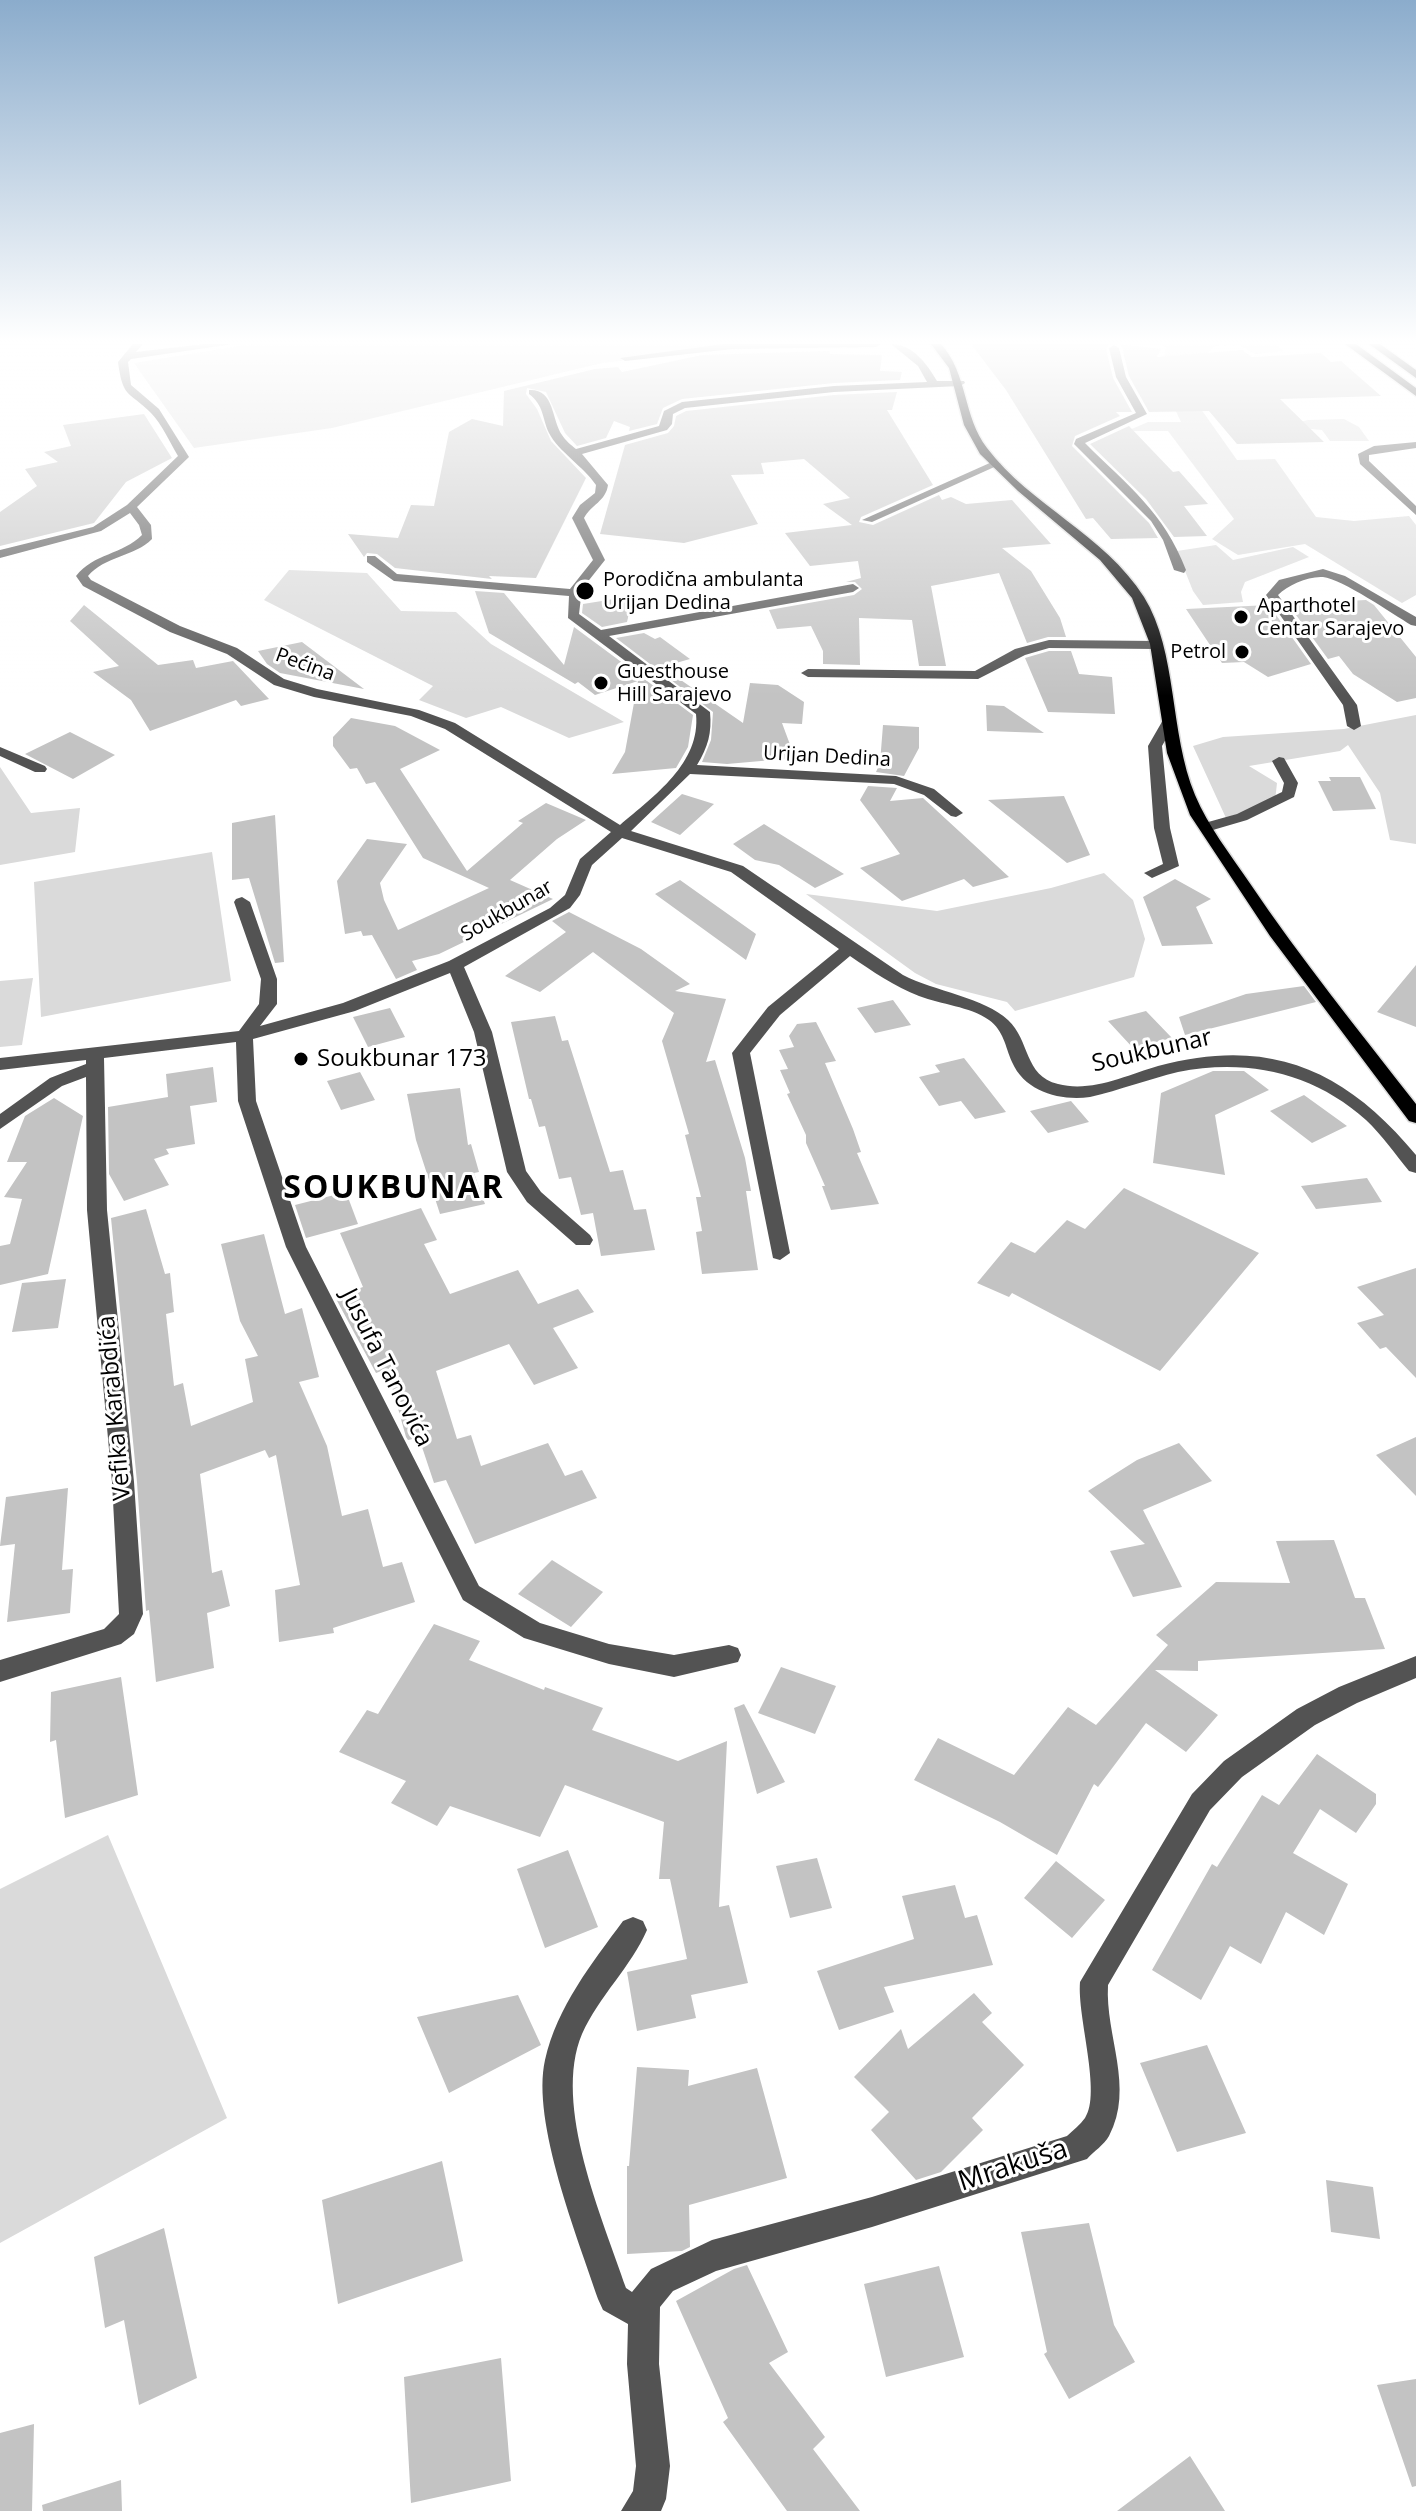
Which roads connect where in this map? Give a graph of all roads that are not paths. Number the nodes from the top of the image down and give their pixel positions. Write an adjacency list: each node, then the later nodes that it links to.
1 (180, 461): 7 (street)
2 (583, 461): 14 (street)
3 (993, 461): 6 (main road)
4 (1096, 461): 12 (street)
5 (1364, 461): 8 (street)
6 (996, 464): 9 (street); 19 (main road)
7 (131, 507): 10 (street); 29 (street, Pećina)
8 (1416, 512)
9 (868, 520)
10 (0, 554)
11 (371, 559): 14 (street)
12 (1180, 570)
13 (853, 588): 18 (street)
14 (574, 593): 18 (street)
15 (1416, 607): 16 (street)
16 (1401, 613): 17 (street); 22 (street)
17 (1416, 622)
18 (595, 635): 26 (street)
19 (1156, 645): 20 (street); 21 (main road)
20 (808, 673)
21 (1168, 723): 28 (main road); 30 (street)
22 (1354, 726)
23 (0, 751): 25 (street)
24 (1279, 761): 28 (street)
25 (40, 769)
26 (687, 769): 27 (street, Urijan Dedina); 29 (street)
27 (956, 813)
28 (1206, 827): 37 (main road)
29 (621, 832): 32 (street, Soukbunar); 33 (street, Soukbunar)
30 (1152, 873)
31 (242, 902): 34 (street)
32 (850, 948): 39 (street, Soukbunar); 42 (street)
33 (455, 965): 34 (street, Soukbunar); 41 (street, Soukbunar)
34 (244, 1036): 35 (street, Soukbunar); 43 (street, Jusufa Tanovića)
35 (95, 1061): 36 (street, Soukbunar); 38 (street); 45 (street, Vefika Karabdića)
36 (0, 1064)
37 (1416, 1117)
38 (0, 1123)
39 (1407, 1144): 40 (street)
40 (1416, 1167)
41 (583, 1240)
42 (780, 1253)
43 (729, 1655)
44 (1416, 1667): 47 (street, Mrakuša)
45 (0, 1671)
46 (633, 1930): 47 (street)
47 (643, 2310): 48 (street)
48 (638, 2511)

